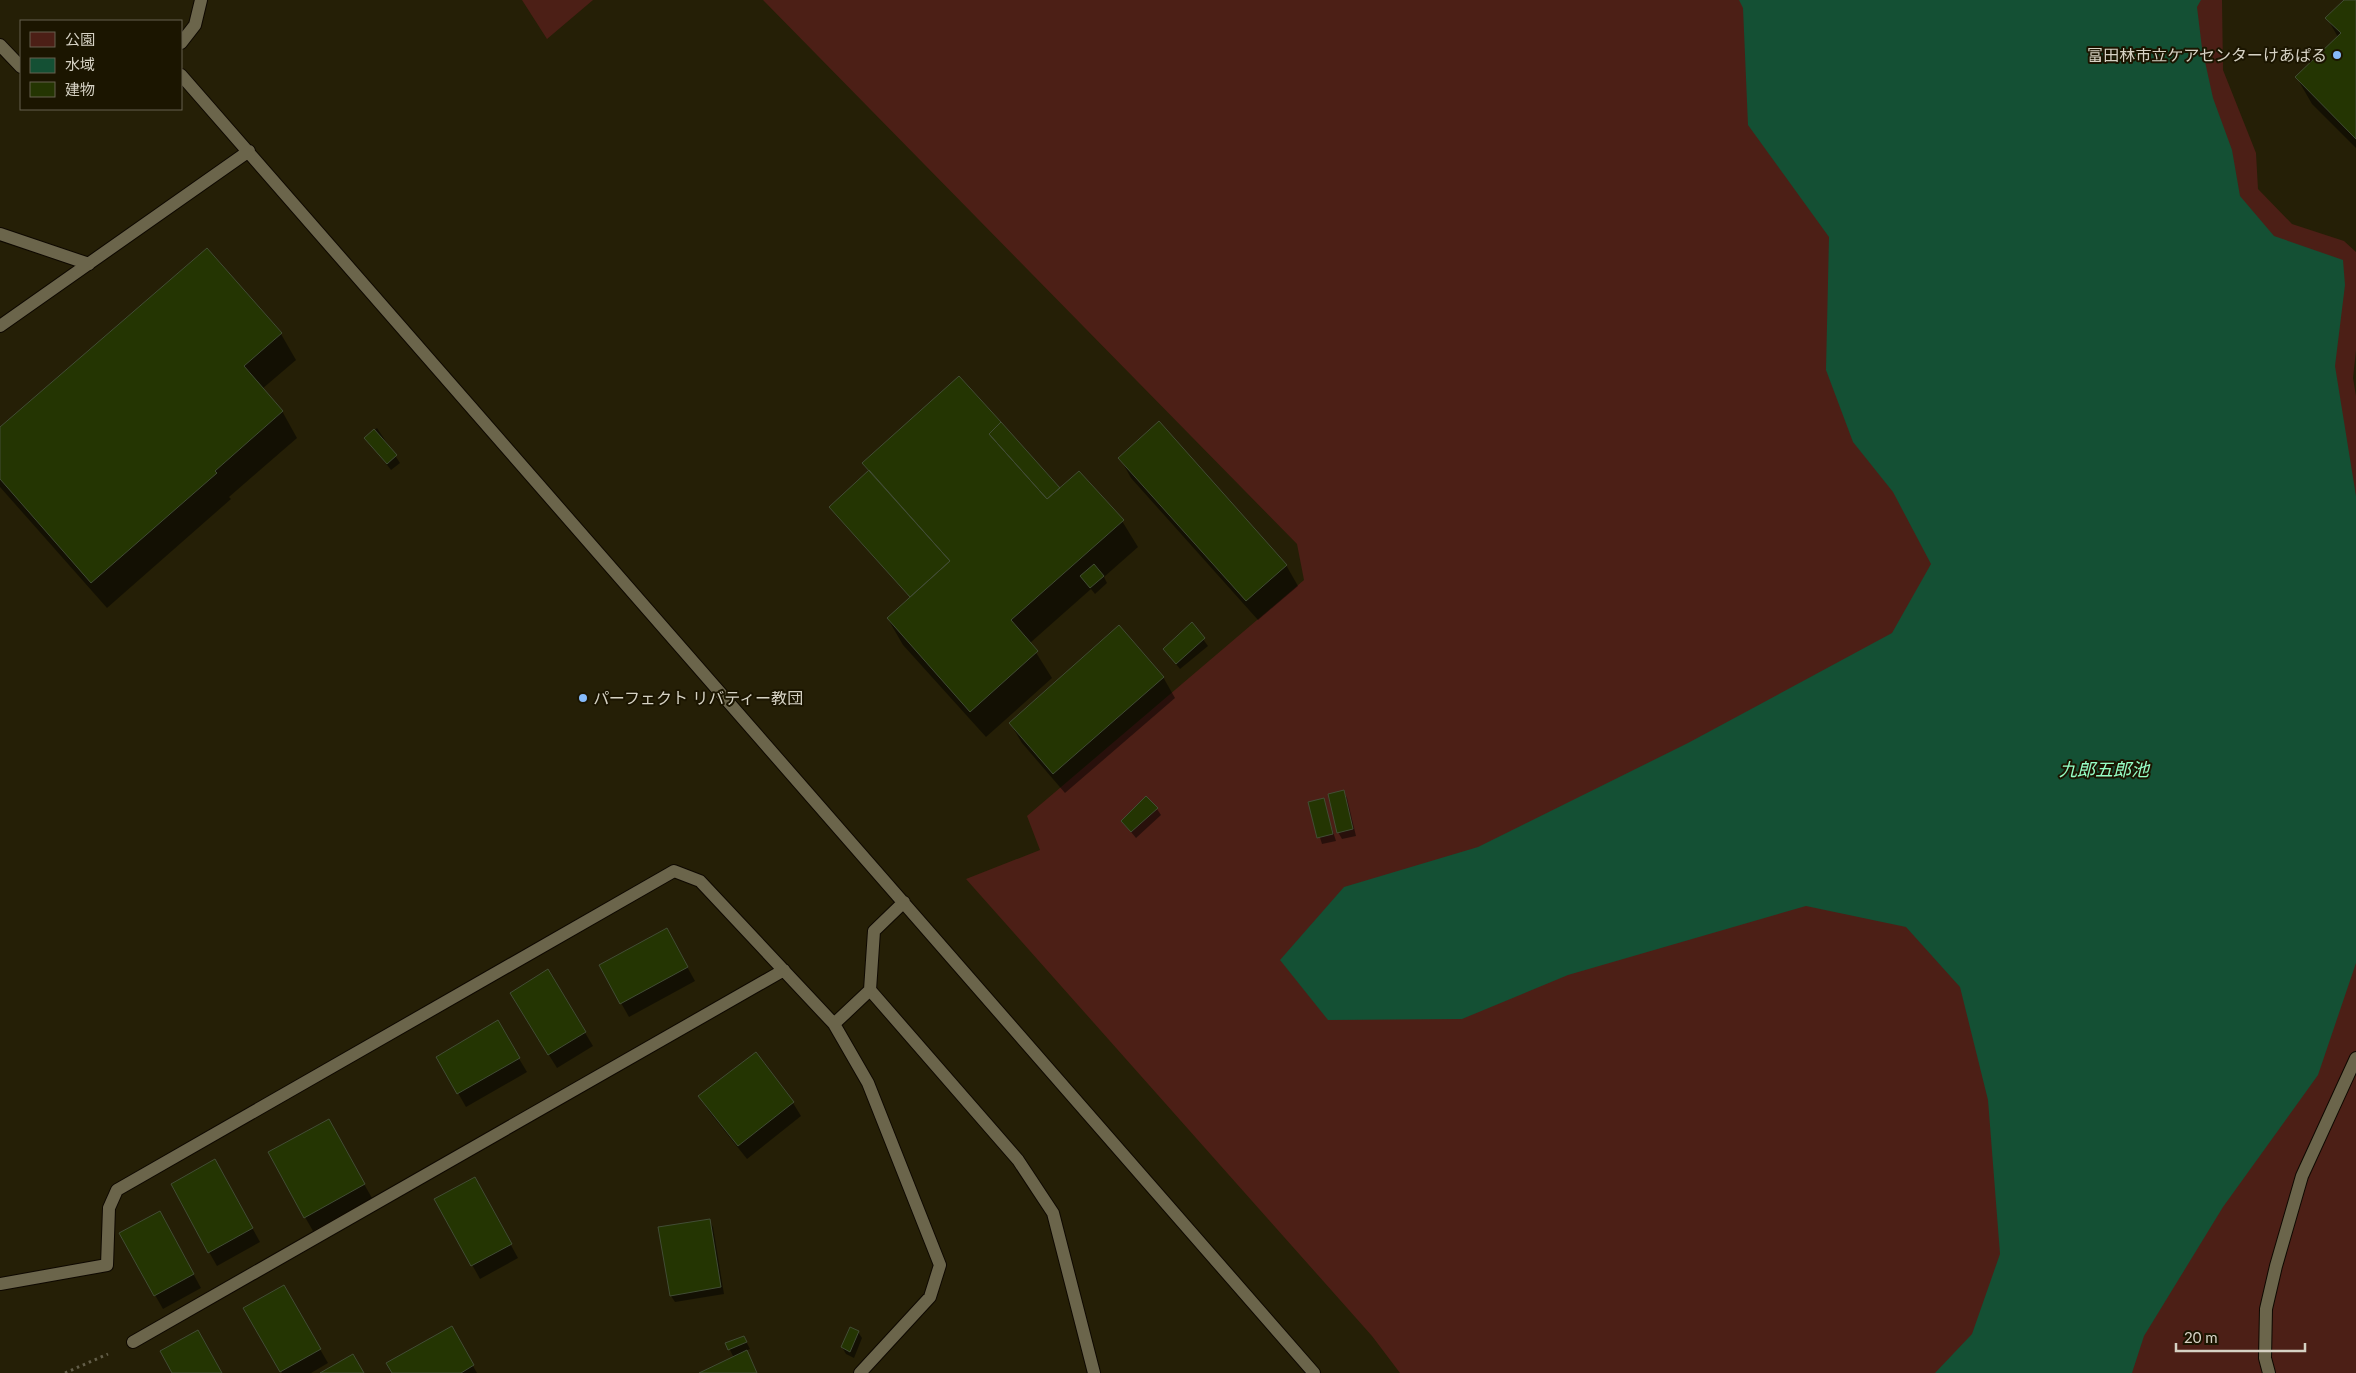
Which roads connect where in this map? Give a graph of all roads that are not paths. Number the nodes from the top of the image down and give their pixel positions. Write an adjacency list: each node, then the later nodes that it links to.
1 (201, 0): 2 (lane)
2 (182, 42)
3 (0, 44): 4 (lane)
4 (20, 66)
5 (182, 76): 6 (lane)
6 (248, 151): 8 (lane); 10 (lane)
7 (0, 234): 8 (lane)
8 (89, 264): 9 (lane)
9 (0, 326)
10 (904, 902): 12 (lane); 19 (lane)
11 (784, 970): 13 (lane); 15 (lane); 16 (lane)
12 (870, 990): 13 (lane); 18 (lane)
13 (834, 1024): 17 (lane)
14 (2356, 1058): 20 (lane)
15 (0, 1284)
16 (133, 1342)
17 (860, 1373)
18 (1094, 1373)
19 (1314, 1373)
20 (2269, 1373)

